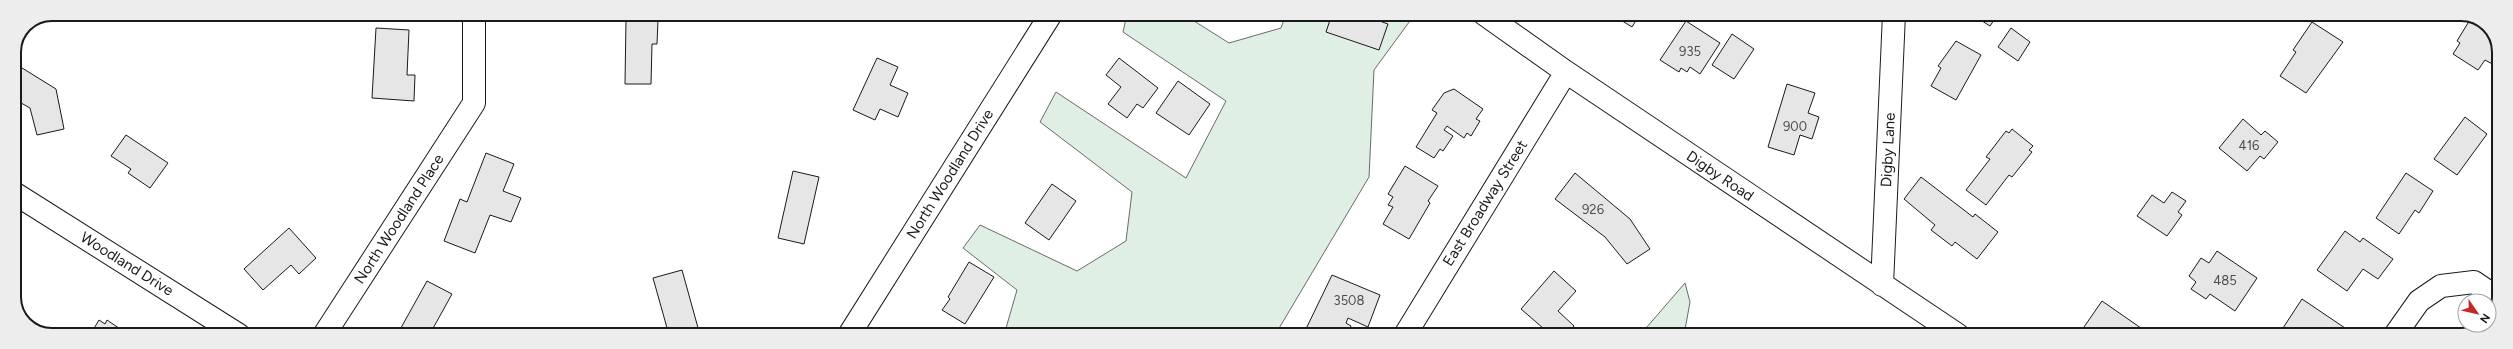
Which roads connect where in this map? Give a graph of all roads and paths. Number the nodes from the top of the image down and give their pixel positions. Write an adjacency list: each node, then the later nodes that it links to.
1 (474, 21): 10 (street, North Woodland Place)
2 (1047, 21): 11 (street, North Woodland Drive)
3 (1494, 21): 5 (street, Digby Road)
4 (1894, 21): 7 (street, Digby Lane)
5 (1566, 72): 7 (street, Digby Road); 12 (street, East Broadway Street)
6 (21, 197): 9 (street, Woodland Drive)
7 (1882, 285): 13 (street, Digby Road)
8 (2492, 294): 14 (street)
9 (228, 328)
10 (329, 328)
11 (853, 328)
12 (1409, 328)
13 (1947, 328)
14 (2400, 328)

